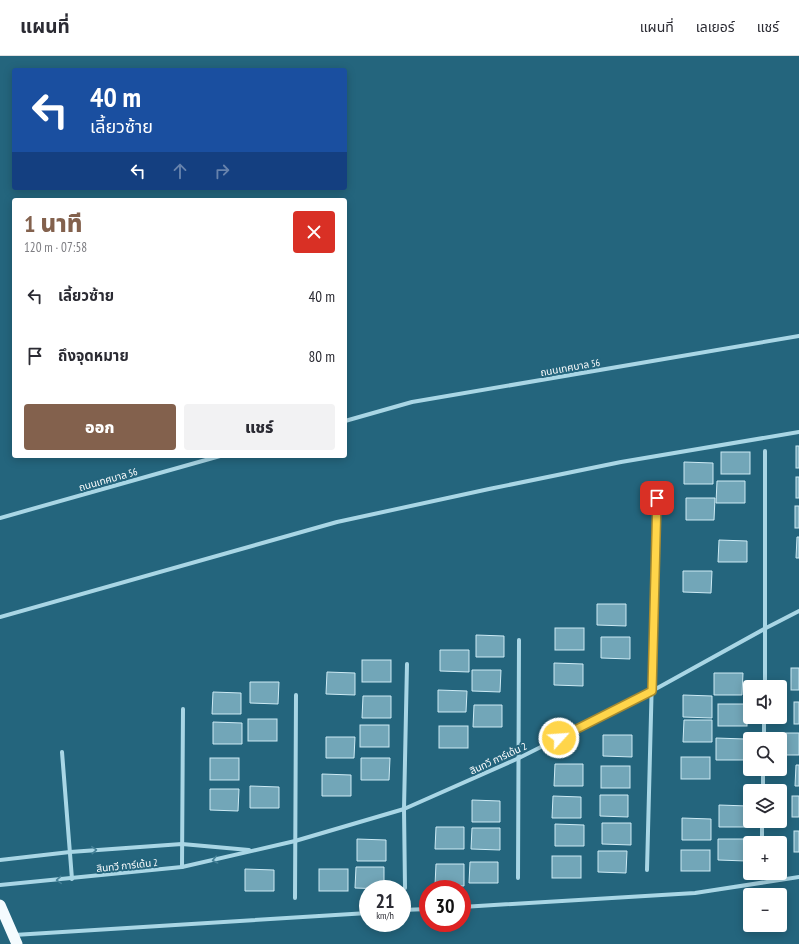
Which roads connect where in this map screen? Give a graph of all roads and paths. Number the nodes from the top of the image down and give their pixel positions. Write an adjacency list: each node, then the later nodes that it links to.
1 (799, 336): 2 (street, ถนนเทศบาล 56)
2 (347, 420)
3 (799, 432): 9 (street)
4 (765, 451): 10 (street)
5 (213, 458): 7 (street, ถนนเทศบาล 56)
6 (657, 483): 14 (street)
7 (0, 518)
8 (799, 611): 10 (street, สินทวี การ์เด้น 2)
9 (0, 617)
10 (766, 628): 13 (street); 14 (street, สินทวี การ์เด้น 2)
11 (519, 640): 18 (street)
12 (407, 664): 19 (street)
13 (765, 680)
14 (652, 691): 18 (street, สินทวี การ์เด้น 2); 26 (street)
15 (296, 695): 20 (street)
16 (183, 709): 21 (street)
17 (62, 752): 23 (street)
18 (519, 758): 19 (street, สินทวี การ์เด้น 2); 28 (street)
19 (404, 809): 20 (street, สินทวี การ์เด้น 2); 30 (street)
20 (295, 841): 22 (street, สินทวี การ์เด้น 2); 32 (street)
21 (182, 844): 22 (street, สินทวี การ์เด้น 2); 23 (street, สินทวี การ์เด้น 2, one-way to 21); 25 (street)
22 (253, 851): 25 (street, สินทวี การ์เด้น 2, one-way to 25)
23 (70, 852): 24 (street, สินทวี การ์เด้น 2); 29 (street)
24 (0, 860)
25 (182, 867): 29 (street, สินทวี การ์เด้น 2)
26 (647, 870)
27 (799, 877): 34 (street)
28 (518, 878)
29 (72, 879): 31 (street, สินทวี การ์เด้น 2, one-way to 31)
30 (405, 880)
31 (0, 885)
32 (295, 898)
33 (0, 905): 36 (highway)
34 (471, 906)
35 (359, 914): 36 (street)
36 (15, 940)

